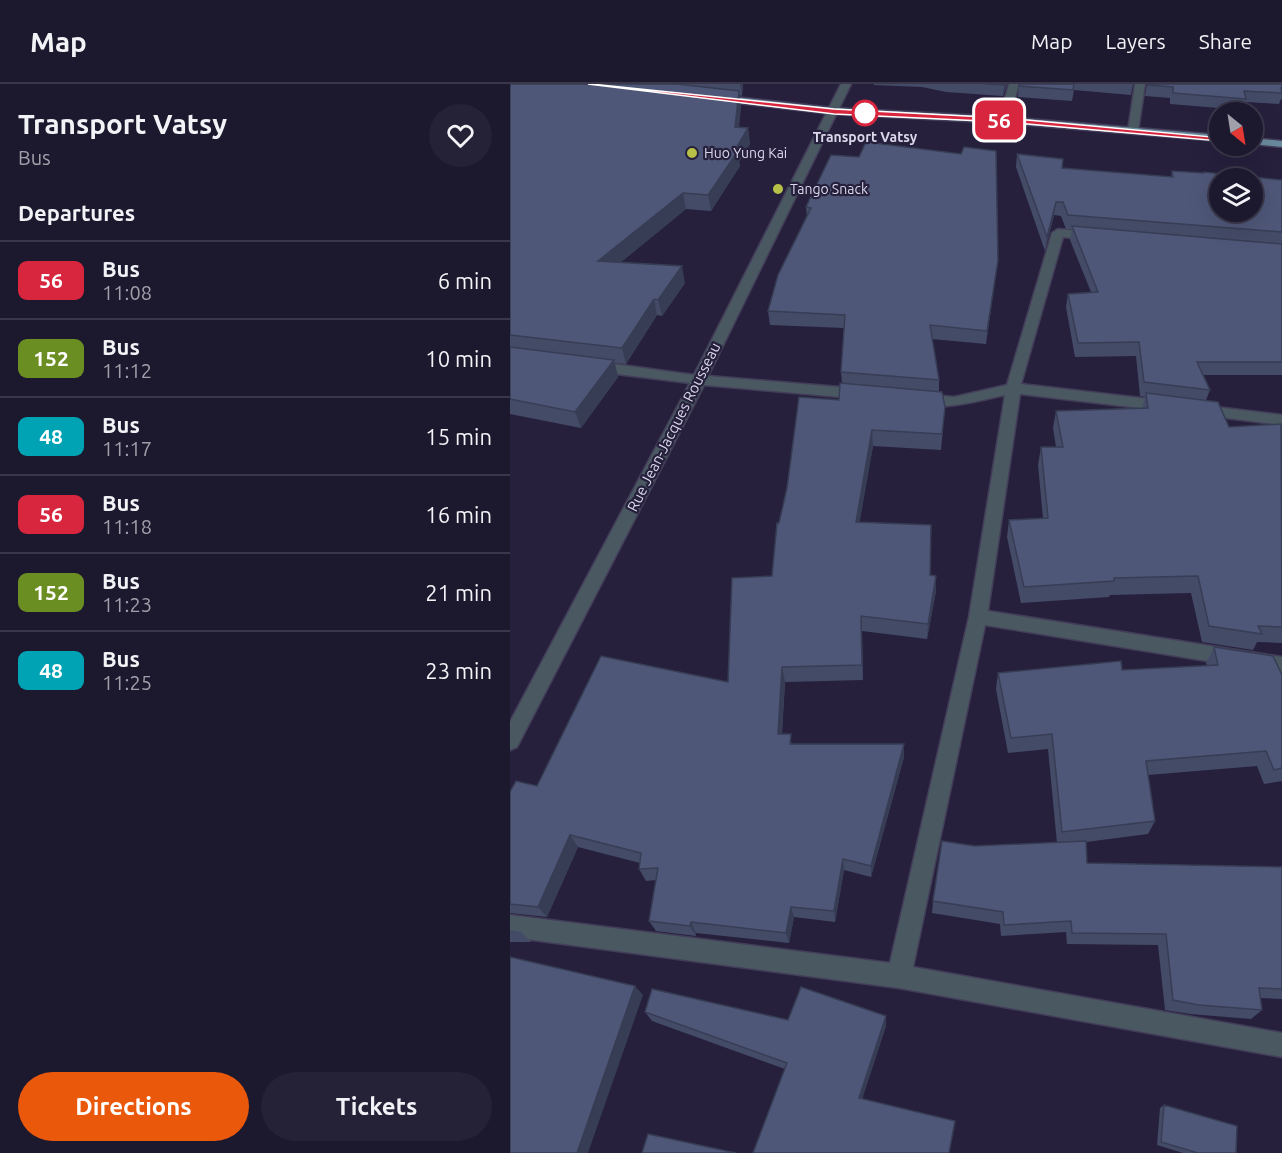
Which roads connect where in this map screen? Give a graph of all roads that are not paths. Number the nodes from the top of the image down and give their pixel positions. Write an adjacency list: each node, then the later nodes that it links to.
1 (846, 84): 5 (street, Rue Jean-Jacques Rousseau)
2 (1014, 84): 6 (street)
3 (1140, 84): 7 (street)
4 (708, 97): 5 (main road)
5 (834, 111): 6 (main road); 13 (street, Rue Jean-Jacques Rousseau)
6 (1004, 120): 7 (main road)
7 (1133, 131): 8 (main road)
8 (1209, 137)
9 (1263, 142): 10 (main road)
10 (1282, 144)
11 (1105, 237): 14 (street)
12 (581, 365): 13 (street)
13 (699, 380): 15 (street); 20 (street, Rue Jean-Jacques Rousseau)
14 (1012, 388): 16 (street); 17 (street); 18 (street)
15 (873, 395)
16 (907, 398)
17 (1282, 420)
18 (978, 617): 19 (street); 22 (street)
19 (1282, 665)
20 (510, 741)
21 (510, 926): 22 (street)
22 (899, 976): 23 (street)
23 (1282, 1045)

